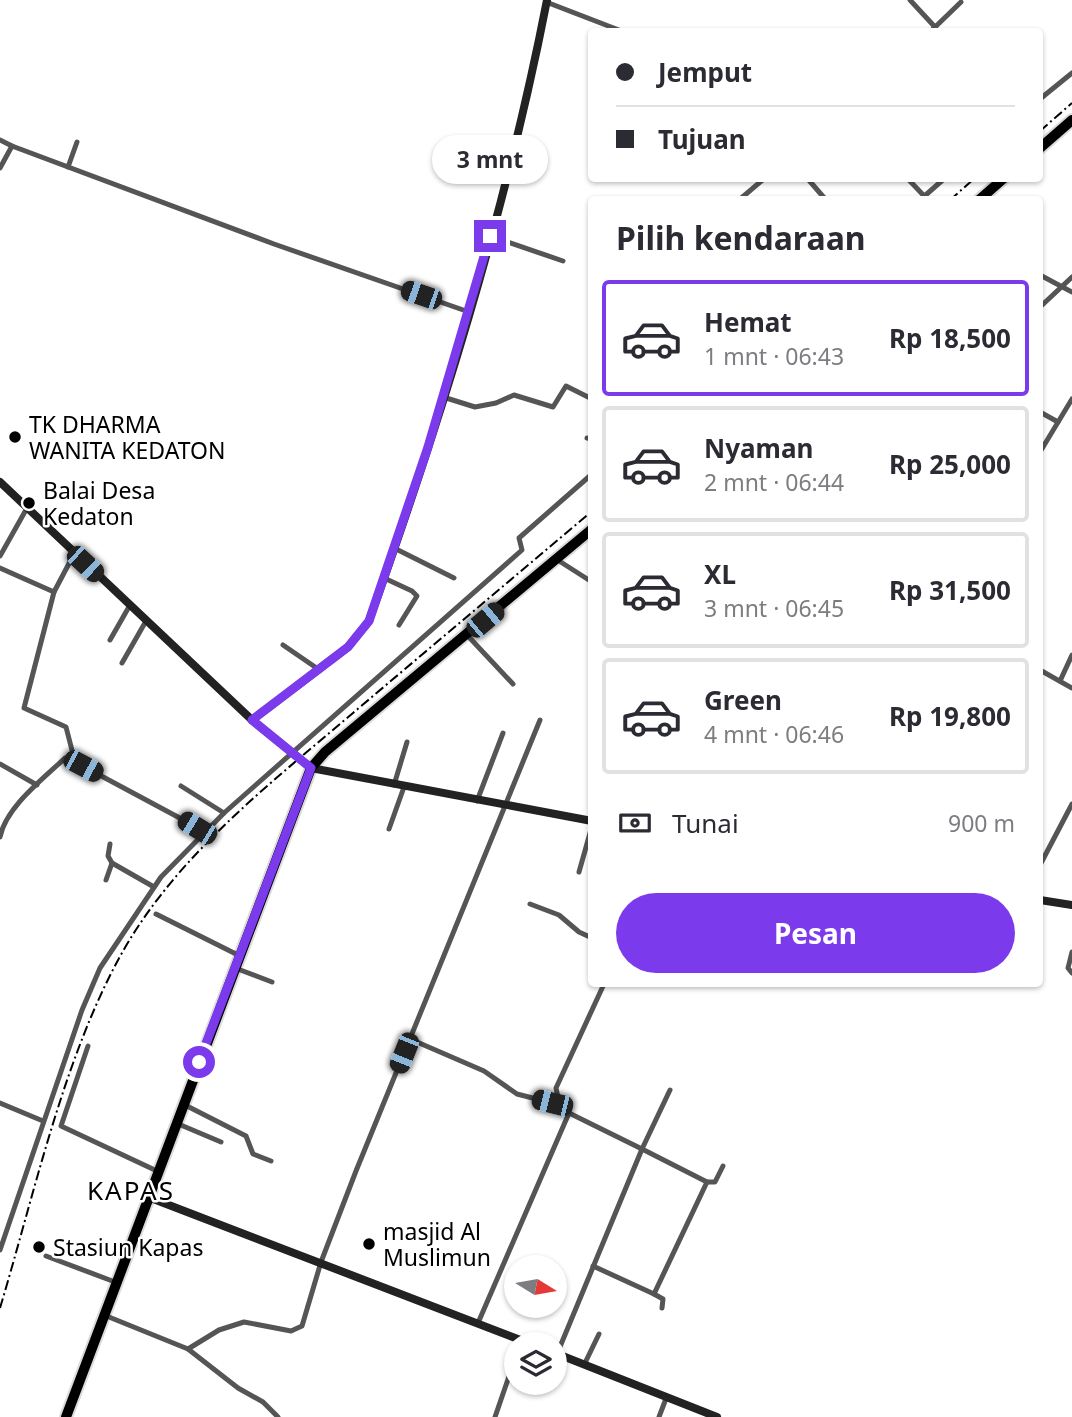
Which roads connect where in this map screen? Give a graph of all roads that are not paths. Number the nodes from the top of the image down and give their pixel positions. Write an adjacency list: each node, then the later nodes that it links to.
1 (909, 0): 5 (street)
2 (546, 1): 4 (street); 27 (street)
3 (961, 2): 5 (street)
4 (614, 28)
5 (934, 28)
6 (1072, 73): 7 (street)
7 (1043, 97)
8 (1072, 120): 11 (highway)
9 (0, 140): 12 (street)
10 (77, 142): 13 (street)
11 (1043, 145)
12 (12, 146): 13 (street); 14 (street)
13 (68, 167): 34 (street)
14 (0, 168)
15 (760, 182): 20 (street)
16 (810, 182): 23 (street)
17 (910, 182): 24 (street)
18 (940, 182): 25 (street)
19 (999, 182): 26 (highway)
20 (746, 193): 21 (street); 22 (street)
21 (743, 196)
22 (749, 196)
23 (822, 196)
24 (922, 196)
25 (926, 196)
26 (984, 196)
27 (490, 236): 28 (street); 34 (street)
28 (563, 261)
29 (1043, 277): 31 (street)
30 (1072, 277): 31 (street)
31 (1061, 287): 32 (street); 33 (street)
32 (1072, 292)
33 (1043, 304)
34 (469, 312): 35 (street)
35 (443, 397): 36 (street); 45 (street)
36 (588, 398)
37 (1072, 399): 39 (street)
38 (1043, 414): 39 (street)
39 (1058, 422): 40 (street)
40 (1043, 447)
41 (588, 478): 71 (street)
42 (0, 482): 43 (street)
43 (27, 508): 46 (street); 47 (street)
44 (588, 532): 48 (highway)
45 (394, 548): 50 (street); 51 (street)
46 (75, 554): 53 (street); 54 (street)
47 (0, 556)
48 (556, 559): 52 (street); 57 (highway)
49 (0, 568): 53 (street)
50 (384, 578): 56 (street); 62 (street)
51 (454, 578)
52 (588, 579)
53 (54, 592): 72 (street)
54 (130, 606): 55 (street); 58 (street)
55 (146, 621): 61 (street); 67 (street)
56 (399, 625)
57 (467, 635): 65 (street); 74 (highway)
58 (110, 640)
59 (282, 645): 62 (street)
60 (1072, 655): 64 (street)
61 (122, 663)
62 (318, 669): 67 (street)
63 (1043, 672): 64 (street)
64 (1060, 681): 66 (street)
65 (513, 684)
66 (1072, 688)
67 (252, 720): 71 (street)
68 (540, 720): 81 (street)
69 (503, 733): 79 (street)
70 (407, 742): 76 (street)
71 (290, 754): 74 (street); 82 (street)
72 (74, 758): 75 (street); 85 (street)
73 (0, 764): 75 (street)
74 (311, 768): 76 (street); 100 (highway)
75 (37, 785): 86 (street)
76 (394, 785): 78 (street)
77 (181, 786): 82 (street)
78 (404, 787): 79 (street); 84 (street)
79 (477, 801): 81 (street)
80 (1072, 804): 89 (street)
81 (504, 806): 83 (street); 105 (street)
82 (224, 813): 85 (street)
83 (588, 823)
84 (389, 829)
85 (204, 831): 93 (street)
86 (0, 837)
87 (588, 839): 91 (street)
88 (110, 844): 90 (street)
89 (1043, 859)
90 (112, 863): 92 (street); 93 (street)
91 (579, 872)
92 (106, 880)
93 (154, 887): 113 (street)
94 (1043, 900): 96 (street)
95 (530, 904): 98 (street)
96 (1072, 905)
97 (156, 914): 100 (street)
98 (588, 936)
99 (1072, 952): 102 (street)
100 (240, 956): 101 (highway)
101 (235, 968): 103 (street); 111 (highway)
102 (1072, 973)
103 (272, 982)
104 (603, 987): 108 (street)
105 (410, 1039): 110 (street); 125 (street)
106 (88, 1046): 119 (street)
107 (670, 1090): 116 (street)
108 (556, 1091): 110 (street); 112 (street)
109 (0, 1103): 113 (street)
110 (552, 1103): 112 (street)
111 (183, 1104): 114 (highway); 117 (street)
112 (567, 1111): 116 (street); 131 (street)
113 (43, 1121): 122 (street)
114 (176, 1123): 115 (street); 119 (highway)
115 (221, 1142)
116 (642, 1149): 120 (street); 126 (street)
117 (271, 1161)
118 (723, 1166): 120 (street)
119 (157, 1171): 121 (highway)
120 (707, 1182): 128 (street)
121 (148, 1197): 125 (street); 127 (highway)
122 (1, 1241): 123 (street)
123 (0, 1250)
124 (46, 1256): 127 (street)
125 (321, 1262): 131 (street); 135 (street)
126 (593, 1266): 128 (street); 132 (street)
127 (115, 1282): 130 (highway)
128 (654, 1294): 129 (street)
129 (662, 1308)
130 (104, 1315): 135 (street); 140 (highway)
131 (478, 1323): 133 (street)
132 (565, 1332)
133 (504, 1334)
134 (599, 1334): 137 (street)
135 (188, 1349): 141 (street)
136 (567, 1357): 137 (street)
137 (584, 1364): 139 (street)
138 (504, 1391): 142 (street)
139 (667, 1396): 143 (street); 144 (street)
140 (66, 1417)
141 (278, 1417)
142 (495, 1417)
143 (659, 1417)
144 (717, 1417)

